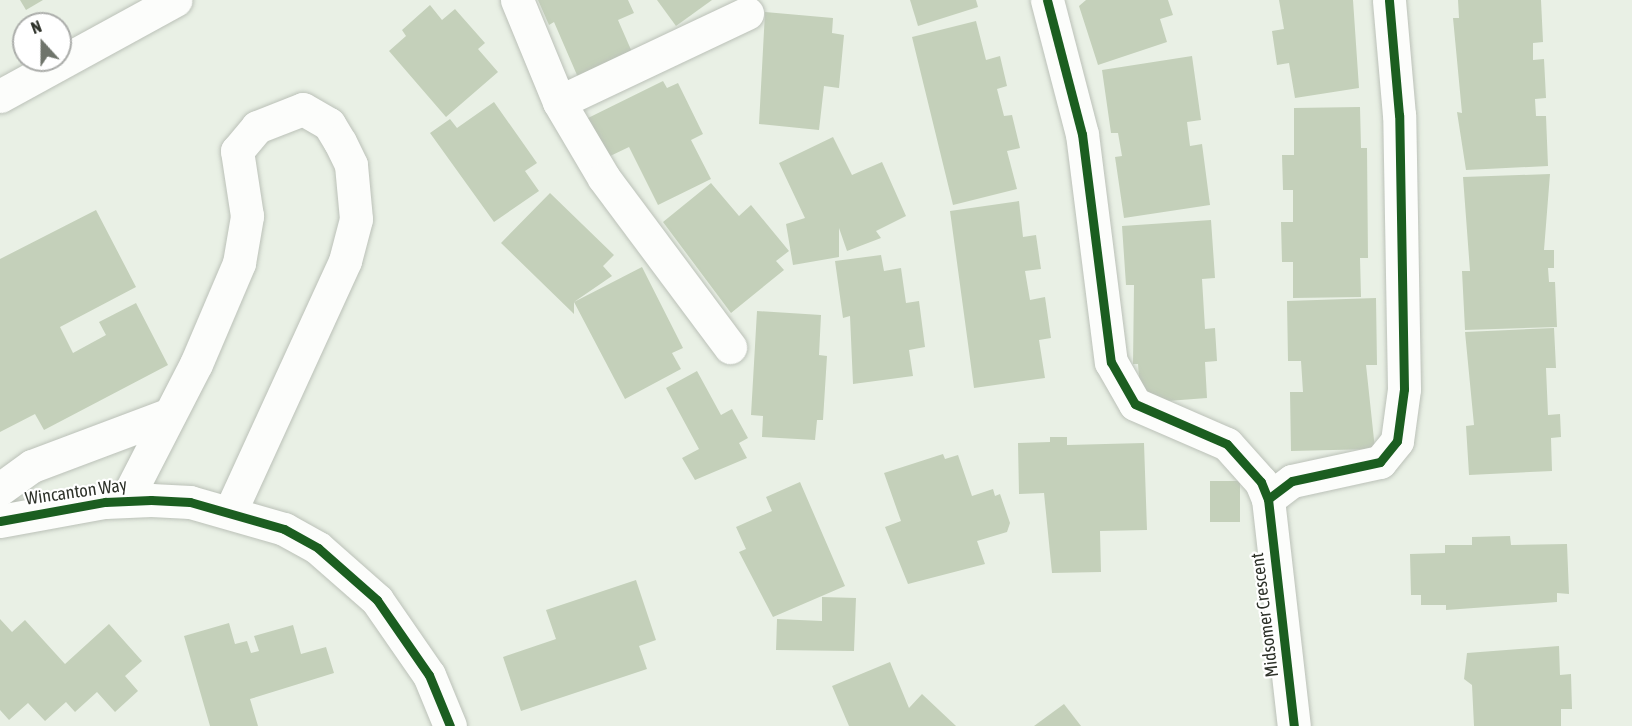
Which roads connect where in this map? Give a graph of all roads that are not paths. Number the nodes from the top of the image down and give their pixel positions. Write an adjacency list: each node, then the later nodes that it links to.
1 (175, 0): 6 (street)
2 (517, 0): 7 (street)
3 (1047, 0): 11 (street)
4 (1389, 0): 11 (street)
5 (747, 13): 7 (street)
6 (0, 96)
7 (559, 102): 8 (street)
8 (730, 348)
9 (170, 414): 10 (street); 12 (street); 13 (street)
10 (0, 489)
11 (1268, 499): 16 (street, Midsomer Crescent)
12 (126, 500): 13 (street, Wincanton Way); 14 (street, Wincanton Way)
13 (230, 512): 15 (street, Wincanton Way)
14 (0, 521)
15 (450, 726)
16 (1294, 726)

